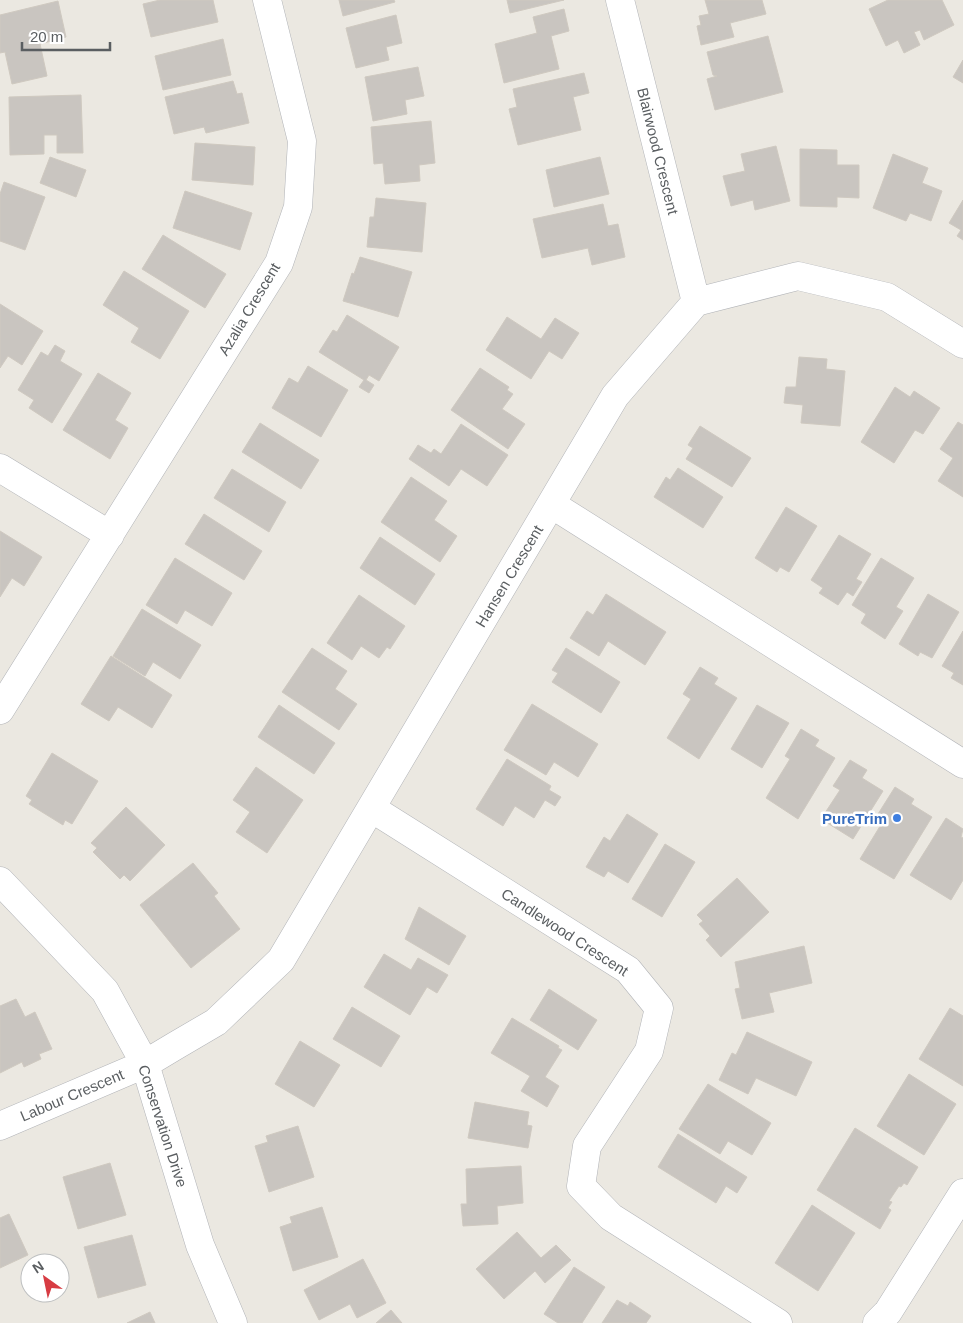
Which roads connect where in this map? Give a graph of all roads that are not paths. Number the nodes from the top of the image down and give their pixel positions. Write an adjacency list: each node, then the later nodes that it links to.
1 (267, 0): 7 (street, Azalia Crescent)
2 (620, 0): 3 (street, Blairwood Crescent)
3 (696, 302): 4 (street); 6 (street, Hansen Crescent)
4 (963, 344)
5 (0, 468): 7 (street)
6 (551, 504): 9 (street); 10 (street, Hansen Crescent)
7 (110, 535): 8 (street, Azalia Crescent)
8 (0, 710)
9 (963, 764)
10 (370, 808): 12 (street, Hansen Crescent); 16 (street, Candlewood Crescent)
11 (0, 881): 12 (street, Conservation Drive)
12 (145, 1064): 13 (street, Labour Crescent); 15 (street, Conservation Drive)
13 (0, 1126)
14 (963, 1193): 17 (street)
15 (233, 1323)
16 (778, 1323)
17 (877, 1323)

